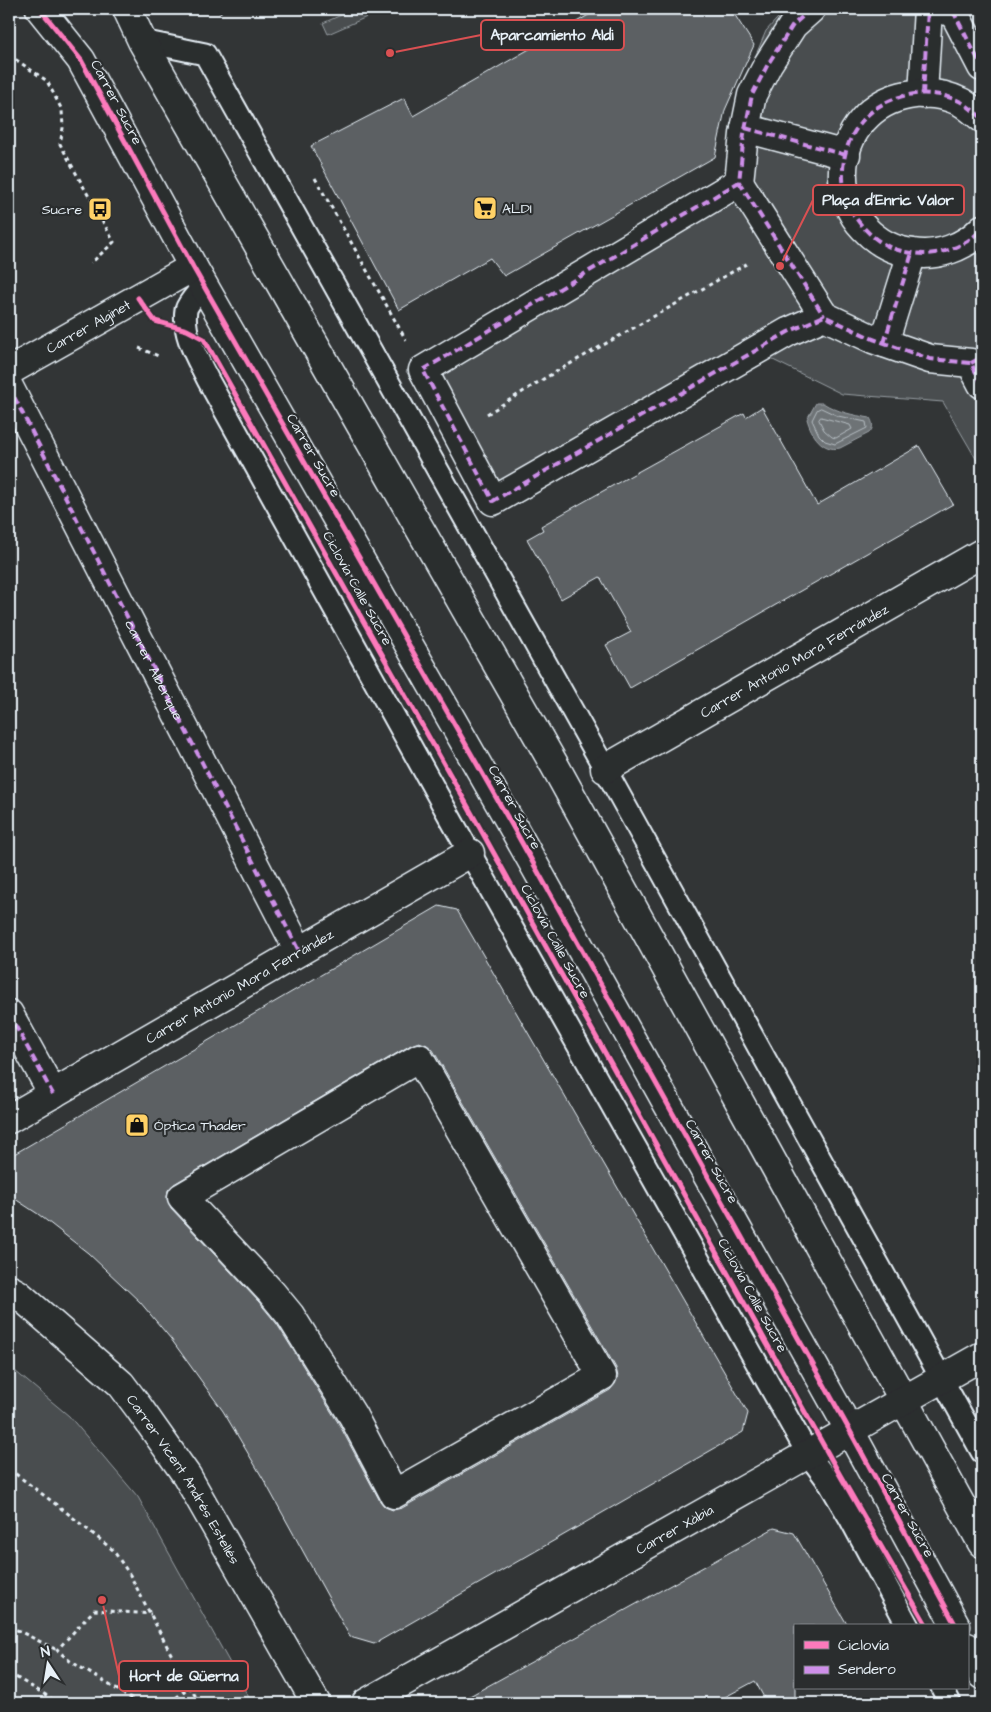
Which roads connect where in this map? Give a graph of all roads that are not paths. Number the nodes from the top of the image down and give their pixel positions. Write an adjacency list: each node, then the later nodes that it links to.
1 (40, 9): 15 (street, Carrer Sucre)
2 (127, 9): 6 (street)
3 (811, 9): 10 (street)
4 (928, 9): 8 (street)
5 (940, 9): 7 (street)
6 (142, 41): 22 (lane); 32 (street)
7 (982, 67)
8 (923, 94): 9 (street); 11 (street)
9 (982, 118)
10 (745, 128): 11 (street); 12 (street)
11 (846, 155): 14 (street)
12 (739, 182): 16 (street); 16 (street)
13 (982, 229): 14 (street)
14 (912, 253): 17 (street)
15 (198, 276): 19 (street, Carrer Alginet); 23 (lane); 33 (street, Carrer Sucre)
16 (824, 316): 17 (street)
17 (884, 343): 18 (street)
18 (978, 368)
19 (9, 371)
20 (9, 386): 24 (street, carrer Alberique)
21 (982, 553): 22 (street, Carrer Antonio Mora Ferrández)
22 (604, 769): 31 (lane)
23 (470, 853): 24 (street, Carrer Antonio Mora Ferrández); 35 (lane)
24 (299, 951): 27 (street, Carrer Antonio Mora Ferrández)
25 (9, 1014): 27 (street)
26 (419, 1058): 26 (street)
27 (53, 1094): 28 (street, Carrer Antonio Mora Ferrández)
28 (9, 1119)
29 (9, 1289): 42 (street, Carrer Vicent Andrés Estellés)
30 (982, 1356): 31 (street, Carrer Xàbia)
31 (942, 1380): 32 (street, Carrer Xàbia); 34 (lane)
32 (905, 1400): 33 (street, Carrer Xàbia); 36 (street)
33 (850, 1431): 35 (street, Carrer Xàbia); 38 (street, Carrer Sucre)
34 (982, 1452)
35 (808, 1454): 37 (lane); 43 (street, Carrer Xàbia)
36 (982, 1543)
37 (907, 1624)
38 (955, 1624)
39 (968, 1649): 40 (street)
40 (982, 1675)
41 (943, 1690): 44 (lane)
42 (316, 1703)
43 (366, 1703)
44 (950, 1703)

